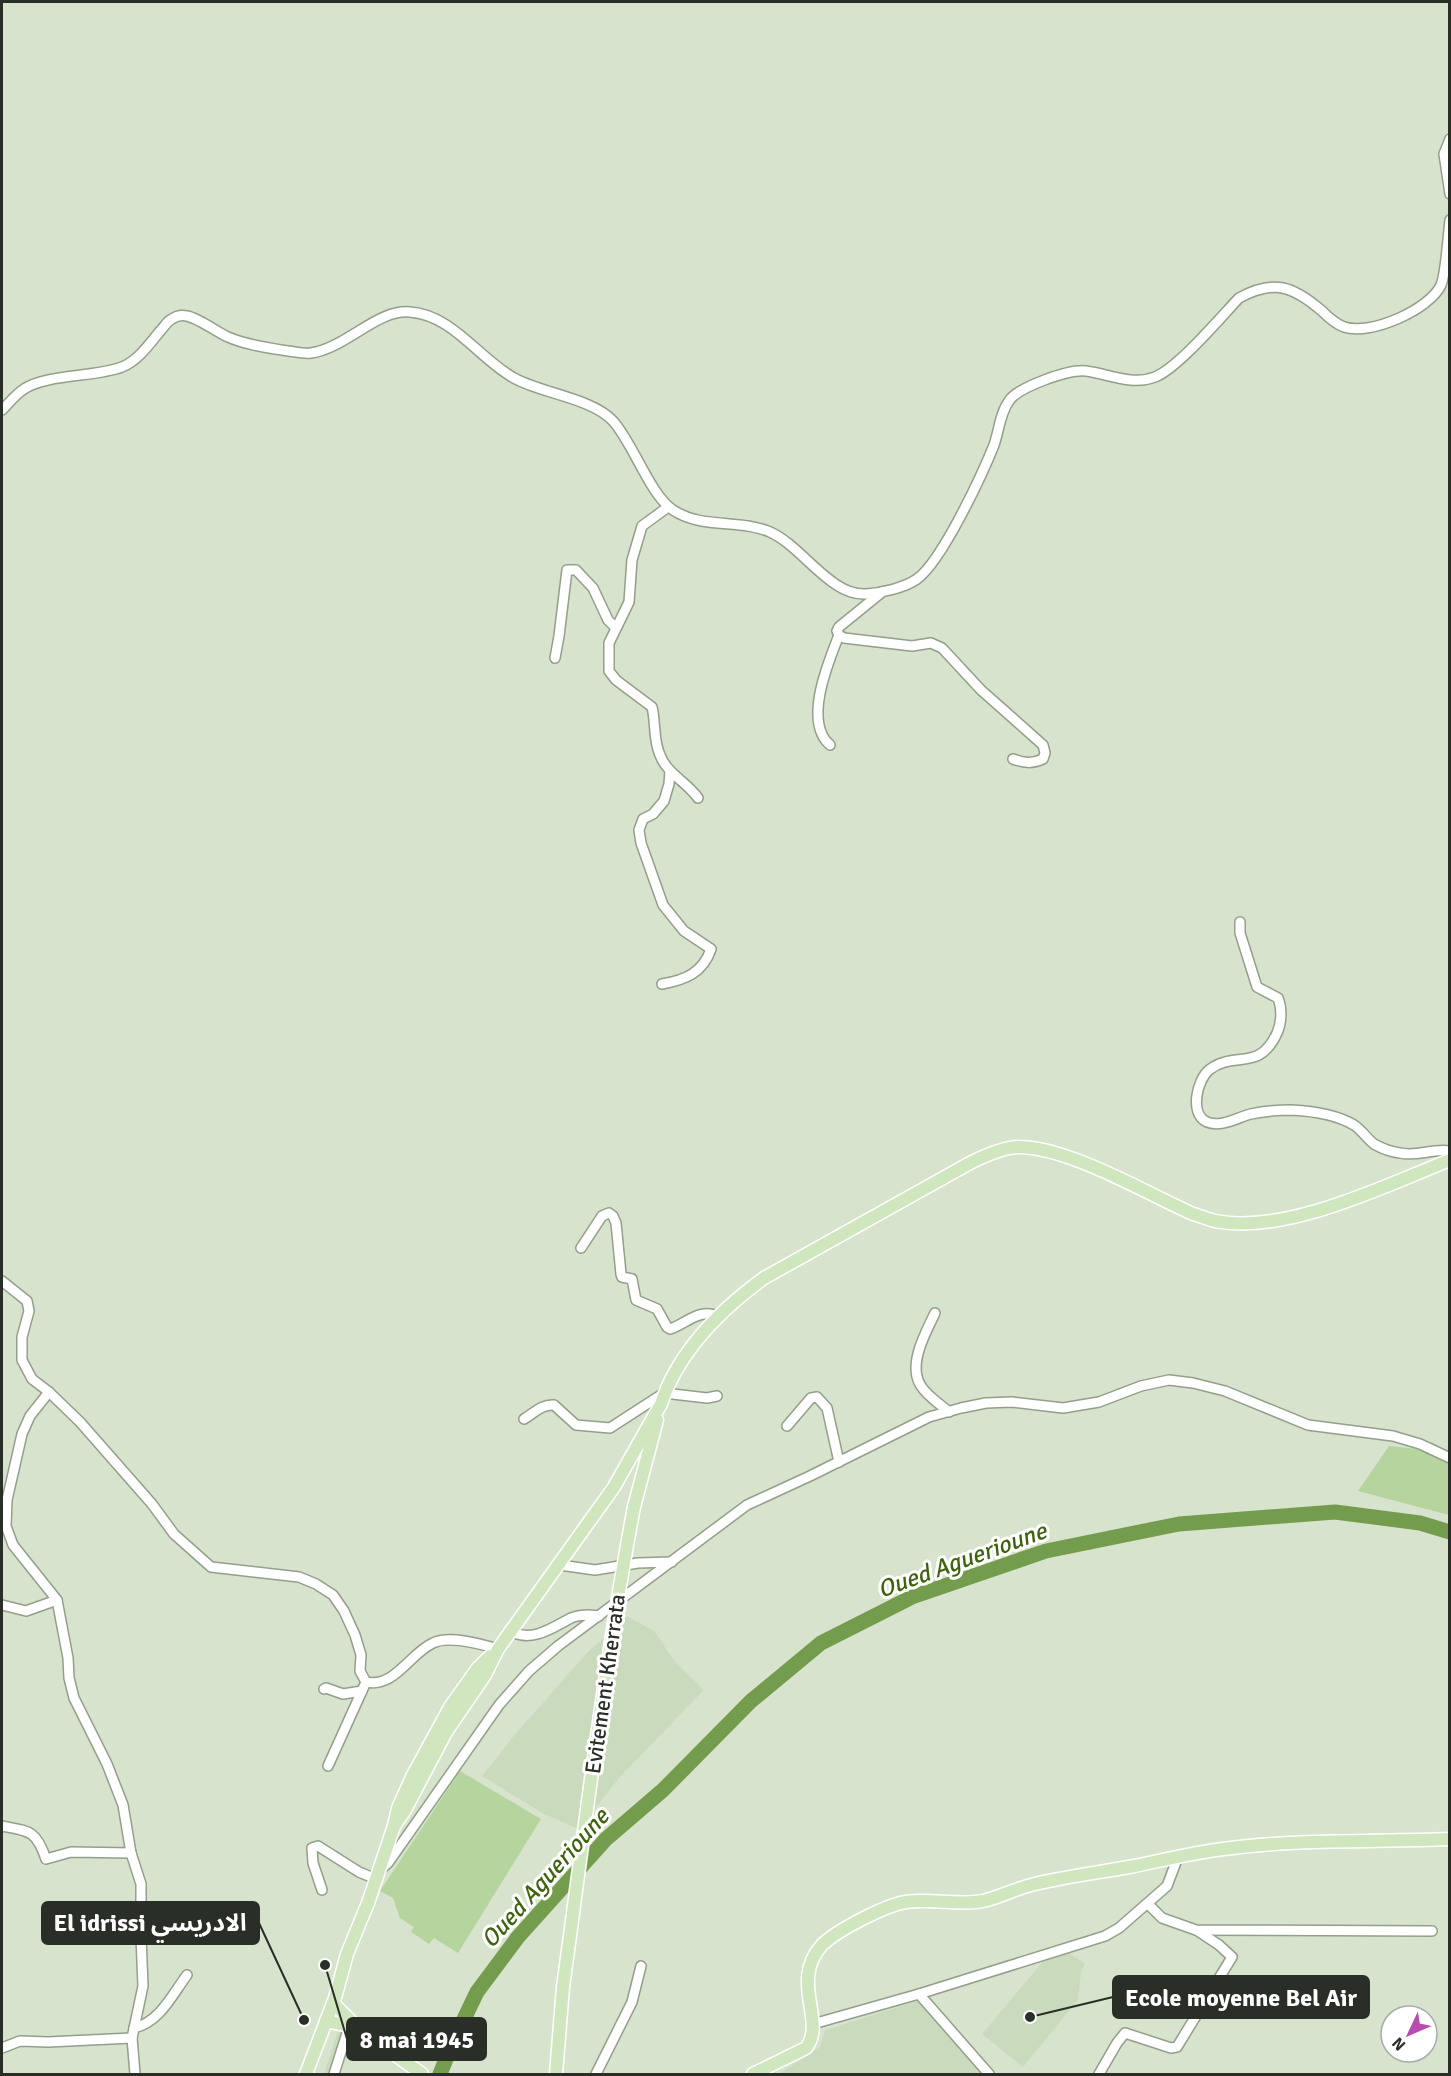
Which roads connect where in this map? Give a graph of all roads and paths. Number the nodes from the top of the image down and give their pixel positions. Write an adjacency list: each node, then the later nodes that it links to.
1 (1449, 139): 2 (street)
2 (1449, 194)
3 (1449, 220): 6 (street)
4 (2, 410): 5 (street)
5 (668, 507): 6 (street); 7 (street)
6 (884, 590): 8 (street)
7 (616, 628): 9 (street); 12 (street)
8 (838, 635): 10 (street); 11 (street)
9 (555, 657)
10 (830, 745)
11 (1012, 759)
12 (670, 771): 13 (street); 15 (street)
13 (698, 798)
14 (1240, 922): 16 (street)
15 (662, 984)
16 (1449, 1151)
17 (1449, 1160): 21 (main road)
18 (581, 1248): 21 (street)
19 (2, 1281): 22 (street)
20 (936, 1313): 25 (street)
21 (718, 1316): 24 (main road)
22 (49, 1392): 32 (street); 37 (street)
23 (717, 1396): 24 (street)
24 (662, 1399): 26 (street); 31 (main road); 62 (main road, Evitement Kherrata, bridge)
25 (949, 1412): 28 (street); 29 (street)
26 (524, 1419)
27 (787, 1426): 29 (street)
28 (1449, 1458)
29 (839, 1462): 30 (street)
30 (672, 1562): 31 (street); 34 (street)
31 (560, 1565): 35 (main road)
32 (57, 1600): 33 (street); 42 (street)
33 (2, 1605)
34 (599, 1616): 35 (street); 44 (street)
35 (510, 1631): 36 (main road)
36 (498, 1649): 37 (street); 44 (main road)
37 (364, 1686): 38 (street); 39 (street)
38 (324, 1689)
39 (328, 1766)
40 (2, 1826): 42 (street)
41 (1449, 1839): 43 (main road)
42 (131, 1853): 56 (street)
43 (1178, 1857): 46 (street); 54 (main road)
44 (377, 1876): 45 (street); 52 (main road)
45 (321, 1890)
46 (1148, 1904): 47 (street); 51 (street)
47 (1196, 1930): 48 (street); 66 (street)
48 (1432, 1931)
49 (641, 1966): 63 (street)
50 (187, 1975): 56 (street)
51 (919, 1994): 54 (street); 65 (street)
52 (333, 2003): 53 (main road); 55 (main road)
53 (326, 2021): 55 (main road); 59 (main road)
54 (813, 2024): 64 (main road)
55 (359, 2029): 60 (street); 61 (main road)
56 (133, 2033): 57 (street); 58 (street)
57 (2, 2048)
58 (135, 2074)
59 (306, 2074)
60 (334, 2074)
61 (422, 2074)
62 (555, 2074)
63 (596, 2074)
64 (753, 2074)
65 (989, 2074)
66 (1099, 2074)

